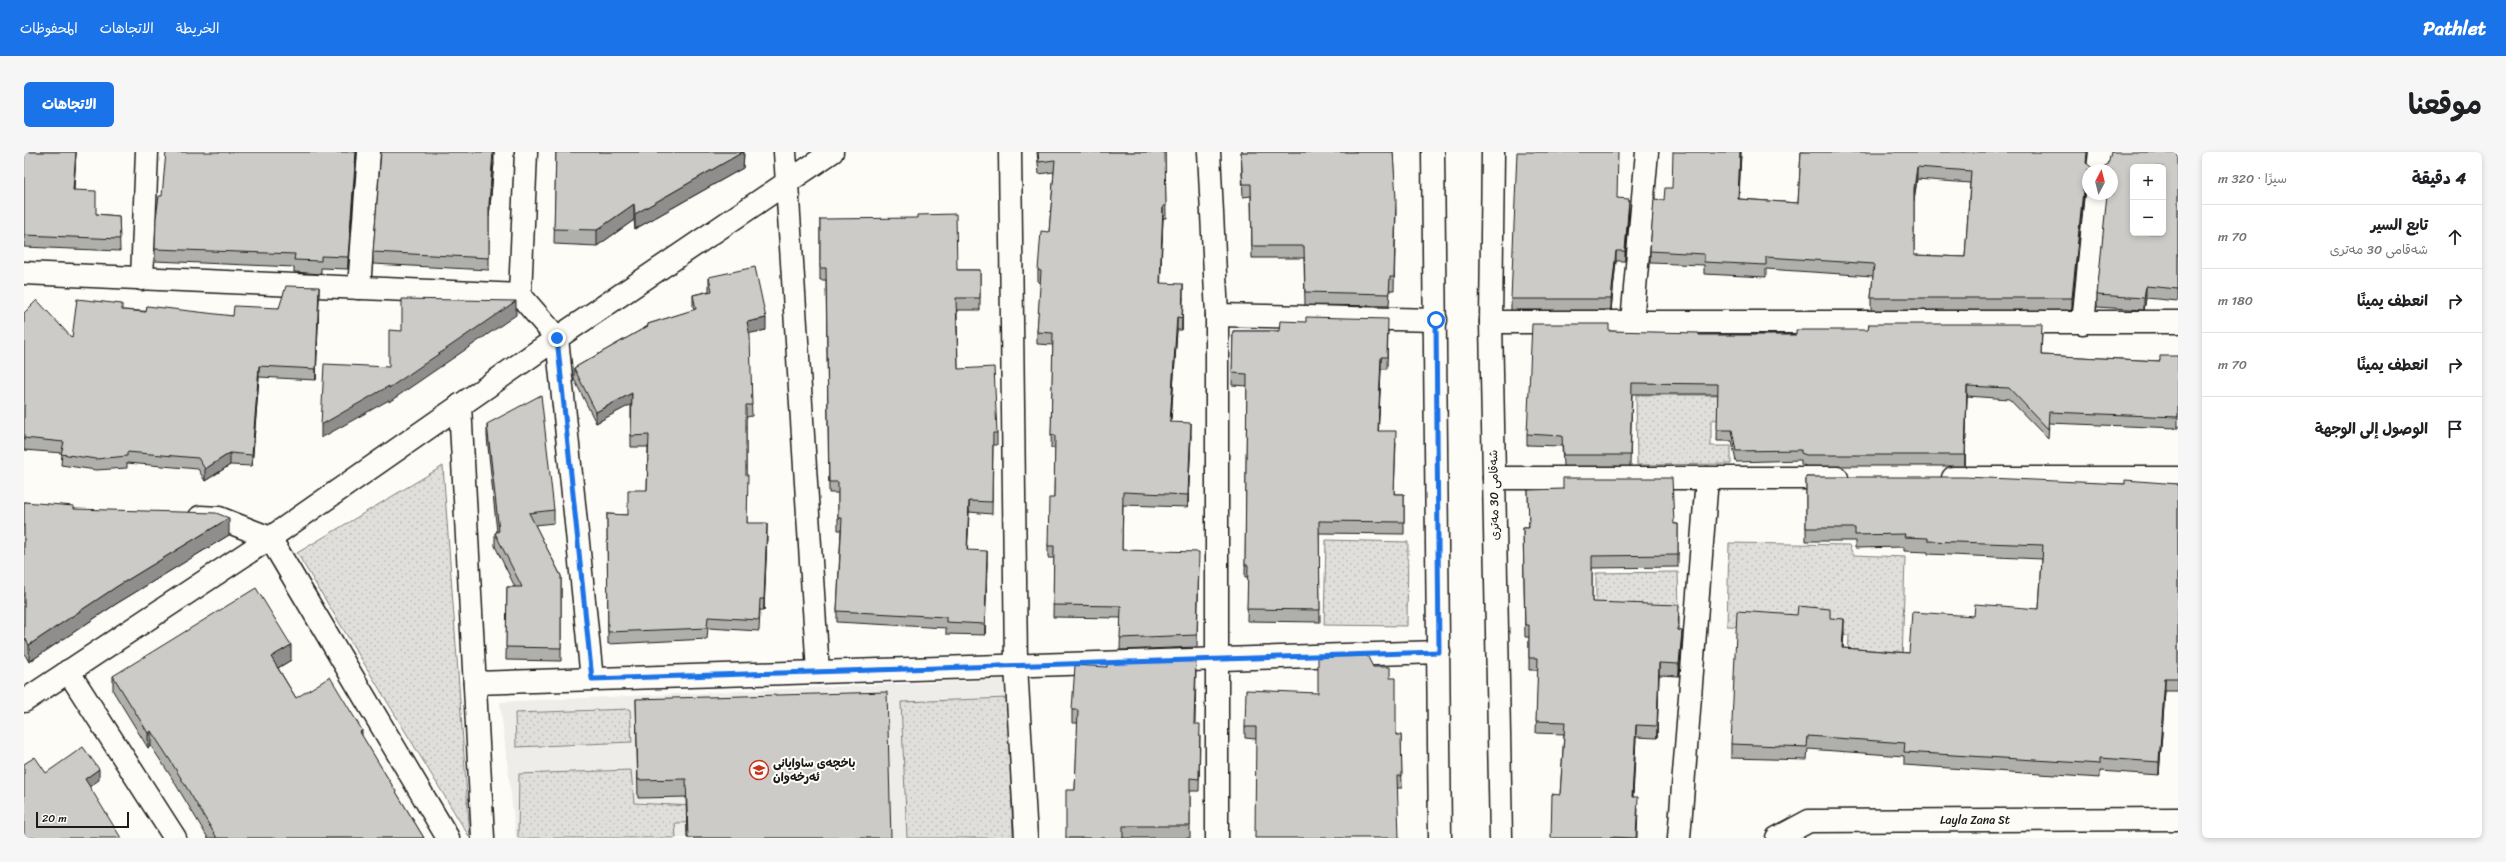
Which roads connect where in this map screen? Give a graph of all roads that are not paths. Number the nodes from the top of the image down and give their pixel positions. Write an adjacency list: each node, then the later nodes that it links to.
1 (147, 152): 16 (street)
2 (369, 152): 17 (street)
3 (526, 152): 18 (street)
4 (785, 152): 13 (street)
5 (832, 152): 13 (street)
6 (1010, 152): 36 (street)
7 (1209, 152): 19 (street)
8 (1433, 152): 20 (street)
9 (1493, 152): 21 (street, شەقامی 30 مەتری)
10 (1647, 152): 22 (street)
11 (2100, 152): 12 (street)
12 (2099, 164)
13 (785, 184): 25 (street); 38 (street)
14 (2095, 200): 24 (street)
15 (24, 273): 16 (street)
16 (142, 278): 17 (street)
17 (359, 288): 18 (street)
18 (520, 295): 25 (street)
19 (1217, 315): 20 (street); 35 (street)
20 (1436, 320): 34 (street)
21 (1491, 322): 22 (street); 27 (street, شەقامی 30 مەتری)
22 (1632, 322): 24 (street)
23 (2178, 322): 24 (street)
24 (2083, 323)
25 (557, 338): 26 (street); 39 (street)
26 (460, 405): 33 (street); 40 (street)
27 (1494, 478): 28 (street); 49 (street, شەقامی 30 مەتری)
28 (1707, 478): 29 (street); 50 (street)
29 (1857, 478)
30 (1936, 478): 31 (street)
31 (2178, 478)
32 (180, 516): 33 (street)
33 (270, 538): 37 (street); 44 (street)
34 (1439, 652): 35 (street); 48 (street)
35 (1217, 659): 36 (street); 47 (street)
36 (1016, 665): 38 (street); 46 (street)
37 (68, 671): 41 (street); 43 (street)
38 (818, 672): 39 (street)
39 (592, 679): 40 (street)
40 (475, 683): 45 (street)
41 (24, 701)
42 (2178, 820): 51 (street, Layla Zana St)
43 (175, 838)
44 (448, 838)
45 (483, 838)
46 (1026, 838)
47 (1217, 838)
48 (1440, 838)
49 (1501, 838)
50 (1679, 838)
51 (1777, 838)

